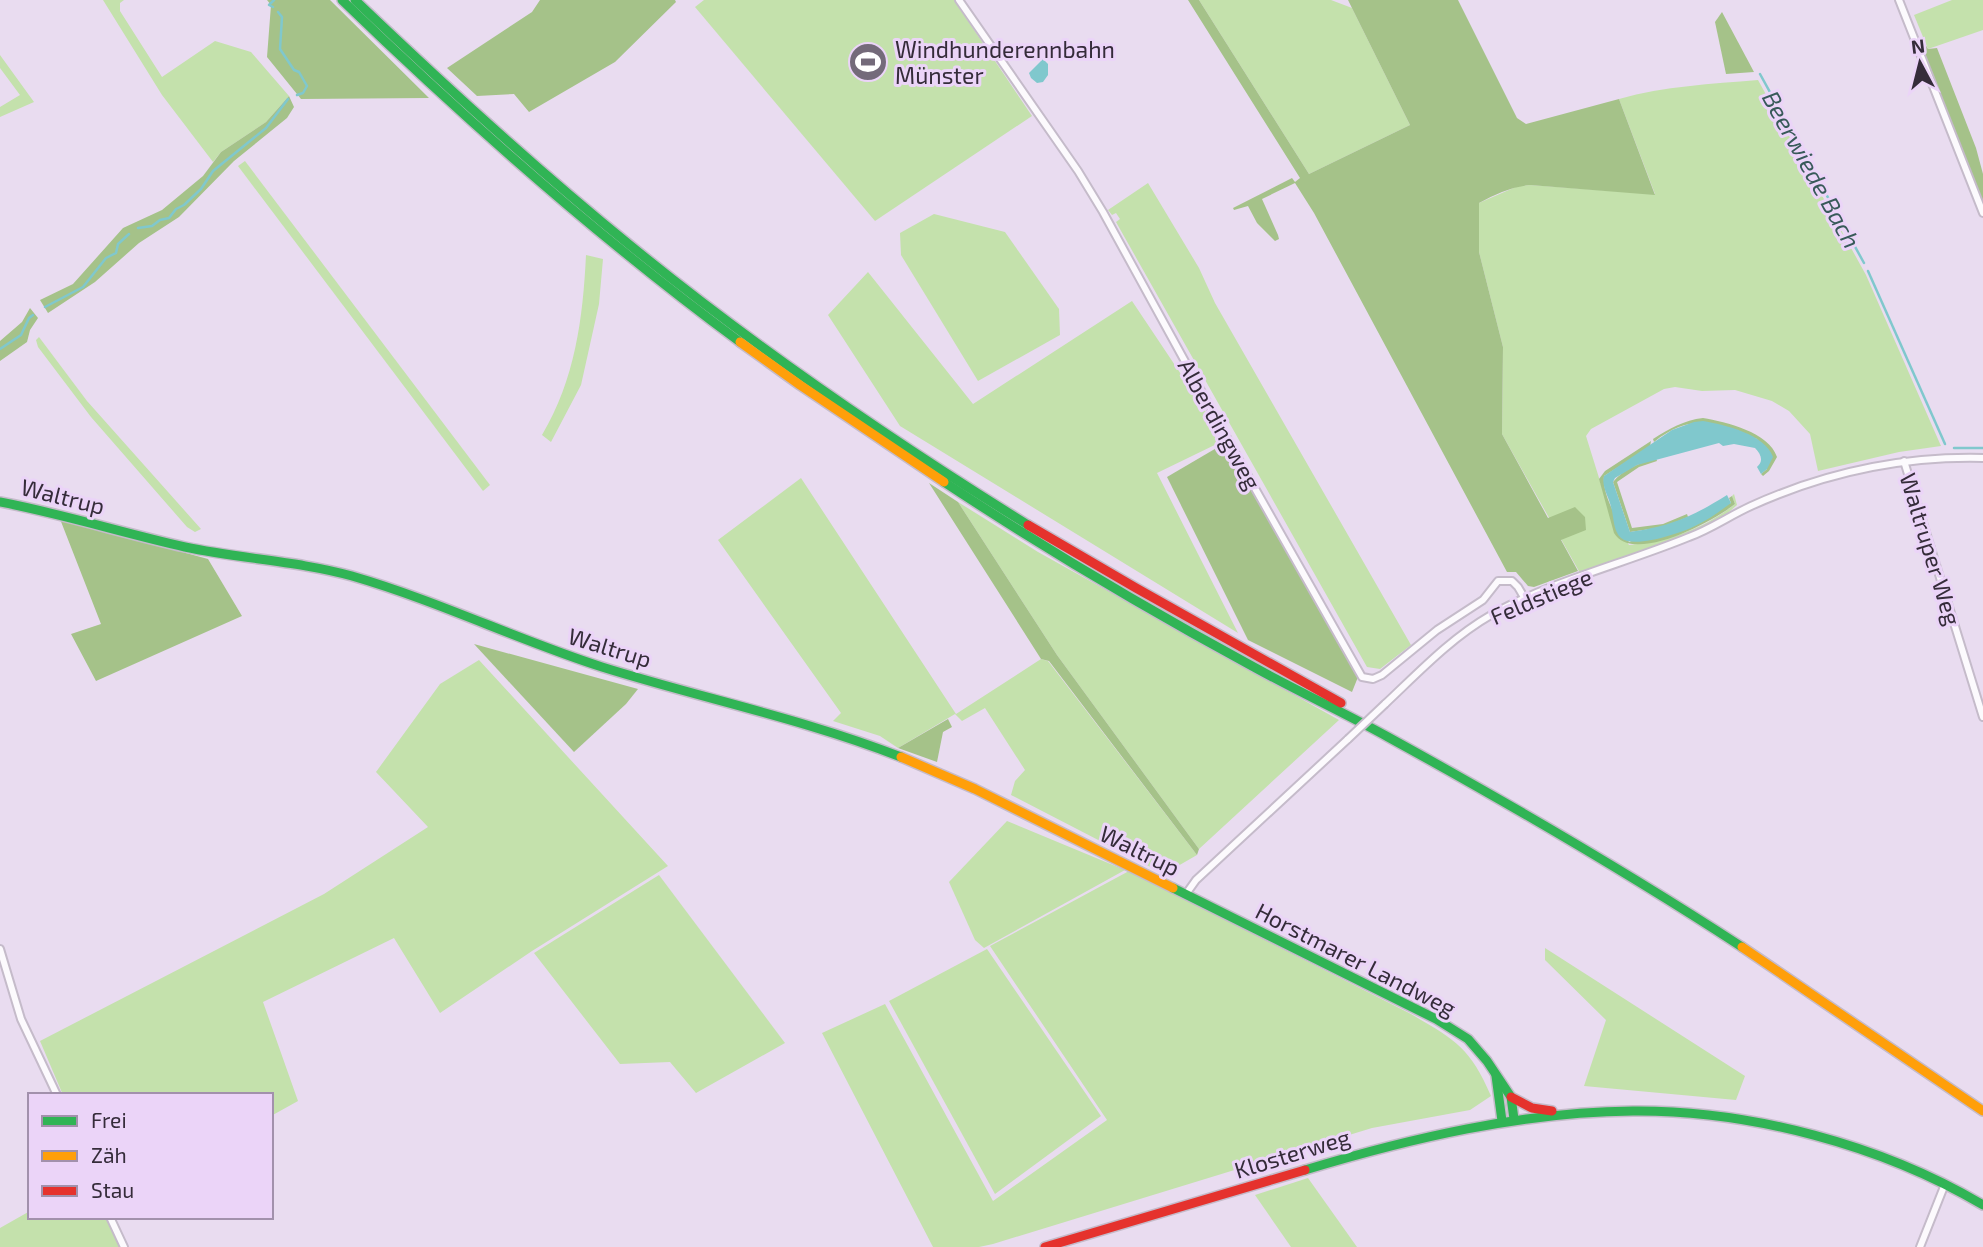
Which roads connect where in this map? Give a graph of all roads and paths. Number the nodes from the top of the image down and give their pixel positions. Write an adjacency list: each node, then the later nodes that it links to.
1 (342, 0): 17 (main road)
2 (355, 0): 16 (main road)
3 (959, 0): 9 (street, Alberdingweg)
4 (1899, 0): 5 (street)
5 (1983, 214)
6 (1983, 458): 7 (street, Feldstiege)
7 (1904, 461): 9 (street, Feldstiege); 10 (street, Waltruper Weg)
8 (0, 502): 11 (main road, Waltrup)
9 (1525, 599): 11 (street, Feldstiege, bridge)
10 (1983, 717)
11 (1186, 894): 13 (main road, Horstmarer Landweg)
12 (0, 949): 14 (street)
13 (1495, 1074): 15 (main road, Horstmarer Landweg); 20 (main road, Horstmarer Landweg)
14 (56, 1093)
15 (1511, 1097): 18 (main road); 19 (main road, Horstmarer Landweg)
16 (1983, 1102)
17 (1983, 1111)
18 (1567, 1113): 19 (main road, Klosterweg); 21 (main road)
19 (1514, 1119): 20 (main road, Klosterweg)
20 (1502, 1121): 25 (main road, Klosterweg)
21 (1945, 1184): 22 (main road); 26 (street)
22 (1983, 1205)
23 (111, 1219): 24 (street)
24 (124, 1247)
25 (1045, 1247)
26 (1920, 1247)

